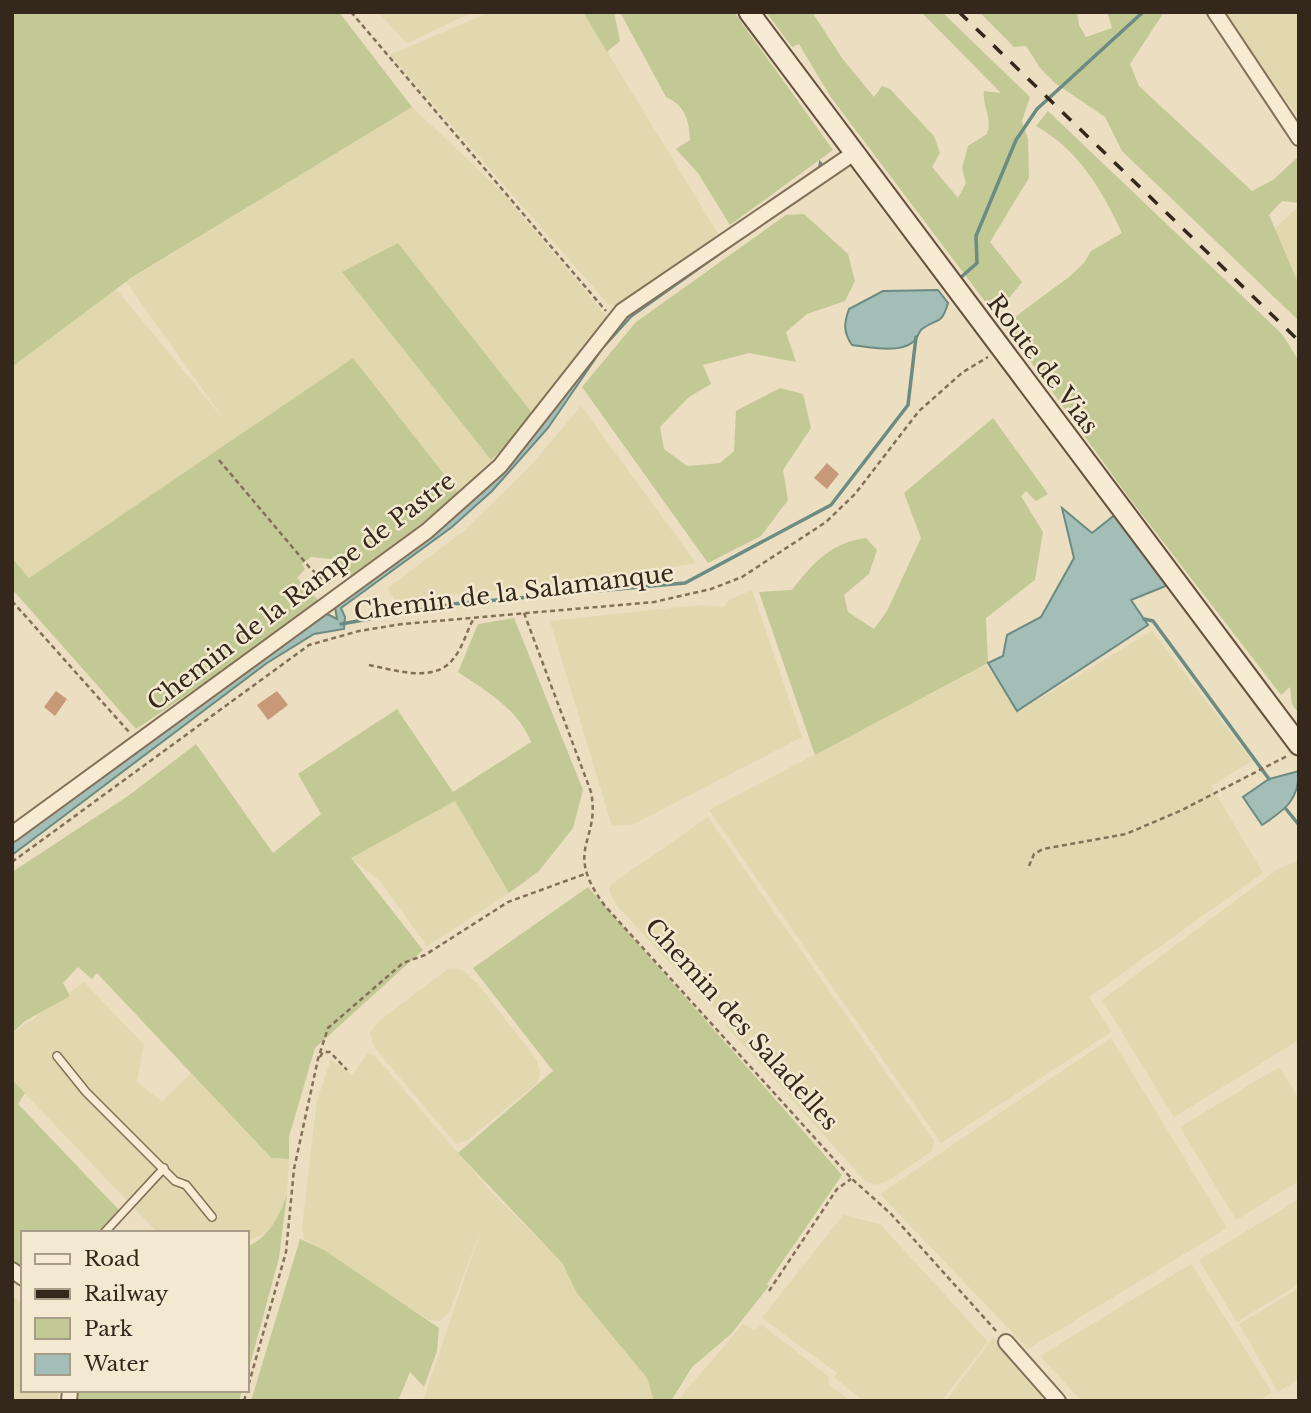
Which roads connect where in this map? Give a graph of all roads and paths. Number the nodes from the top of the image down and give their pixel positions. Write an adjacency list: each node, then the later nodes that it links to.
1 (351, 12): 6 (path)
2 (749, 12): 5 (main road, Route de Vias)
3 (1214, 12): 4 (street)
4 (1299, 138)
5 (854, 153): 6 (street, Chemin de la Rampe de Pastre); 7 (main road, Route de Vias)
6 (614, 321): 9 (street, Chemin de la Rampe de Pastre)
7 (1001, 348): 11 (path, Chemin de la Salamanque); 15 (main road, Route de Vias)
8 (219, 460): 9 (path)
9 (349, 589): 14 (street, Chemin de la Rampe de Pastre)
10 (12, 601): 14 (path)
11 (524, 613): 12 (path, Chemin de la Salamanque); 19 (path, Chemin des Saladelles)
12 (474, 618): 13 (path); 17 (path, Chemin de la Salamanque)
13 (369, 664)
14 (138, 741): 16 (street, Chemin de la Rampe de Pastre)
15 (1296, 748): 18 (path)
16 (12, 834)
17 (12, 862)
18 (1029, 866)
19 (586, 874): 21 (path); 24 (path, Chemin des Saladelles)
20 (57, 1056): 23 (lane)
21 (318, 1059): 22 (path); 29 (path)
22 (347, 1070)
23 (164, 1168): 25 (lane); 26 (lane)
24 (851, 1178): 27 (path); 28 (path, Chemin des Saladelles)
25 (212, 1217)
26 (106, 1231)
27 (769, 1291)
28 (1006, 1342): 30 (street)
29 (248, 1387)
30 (1058, 1401)

